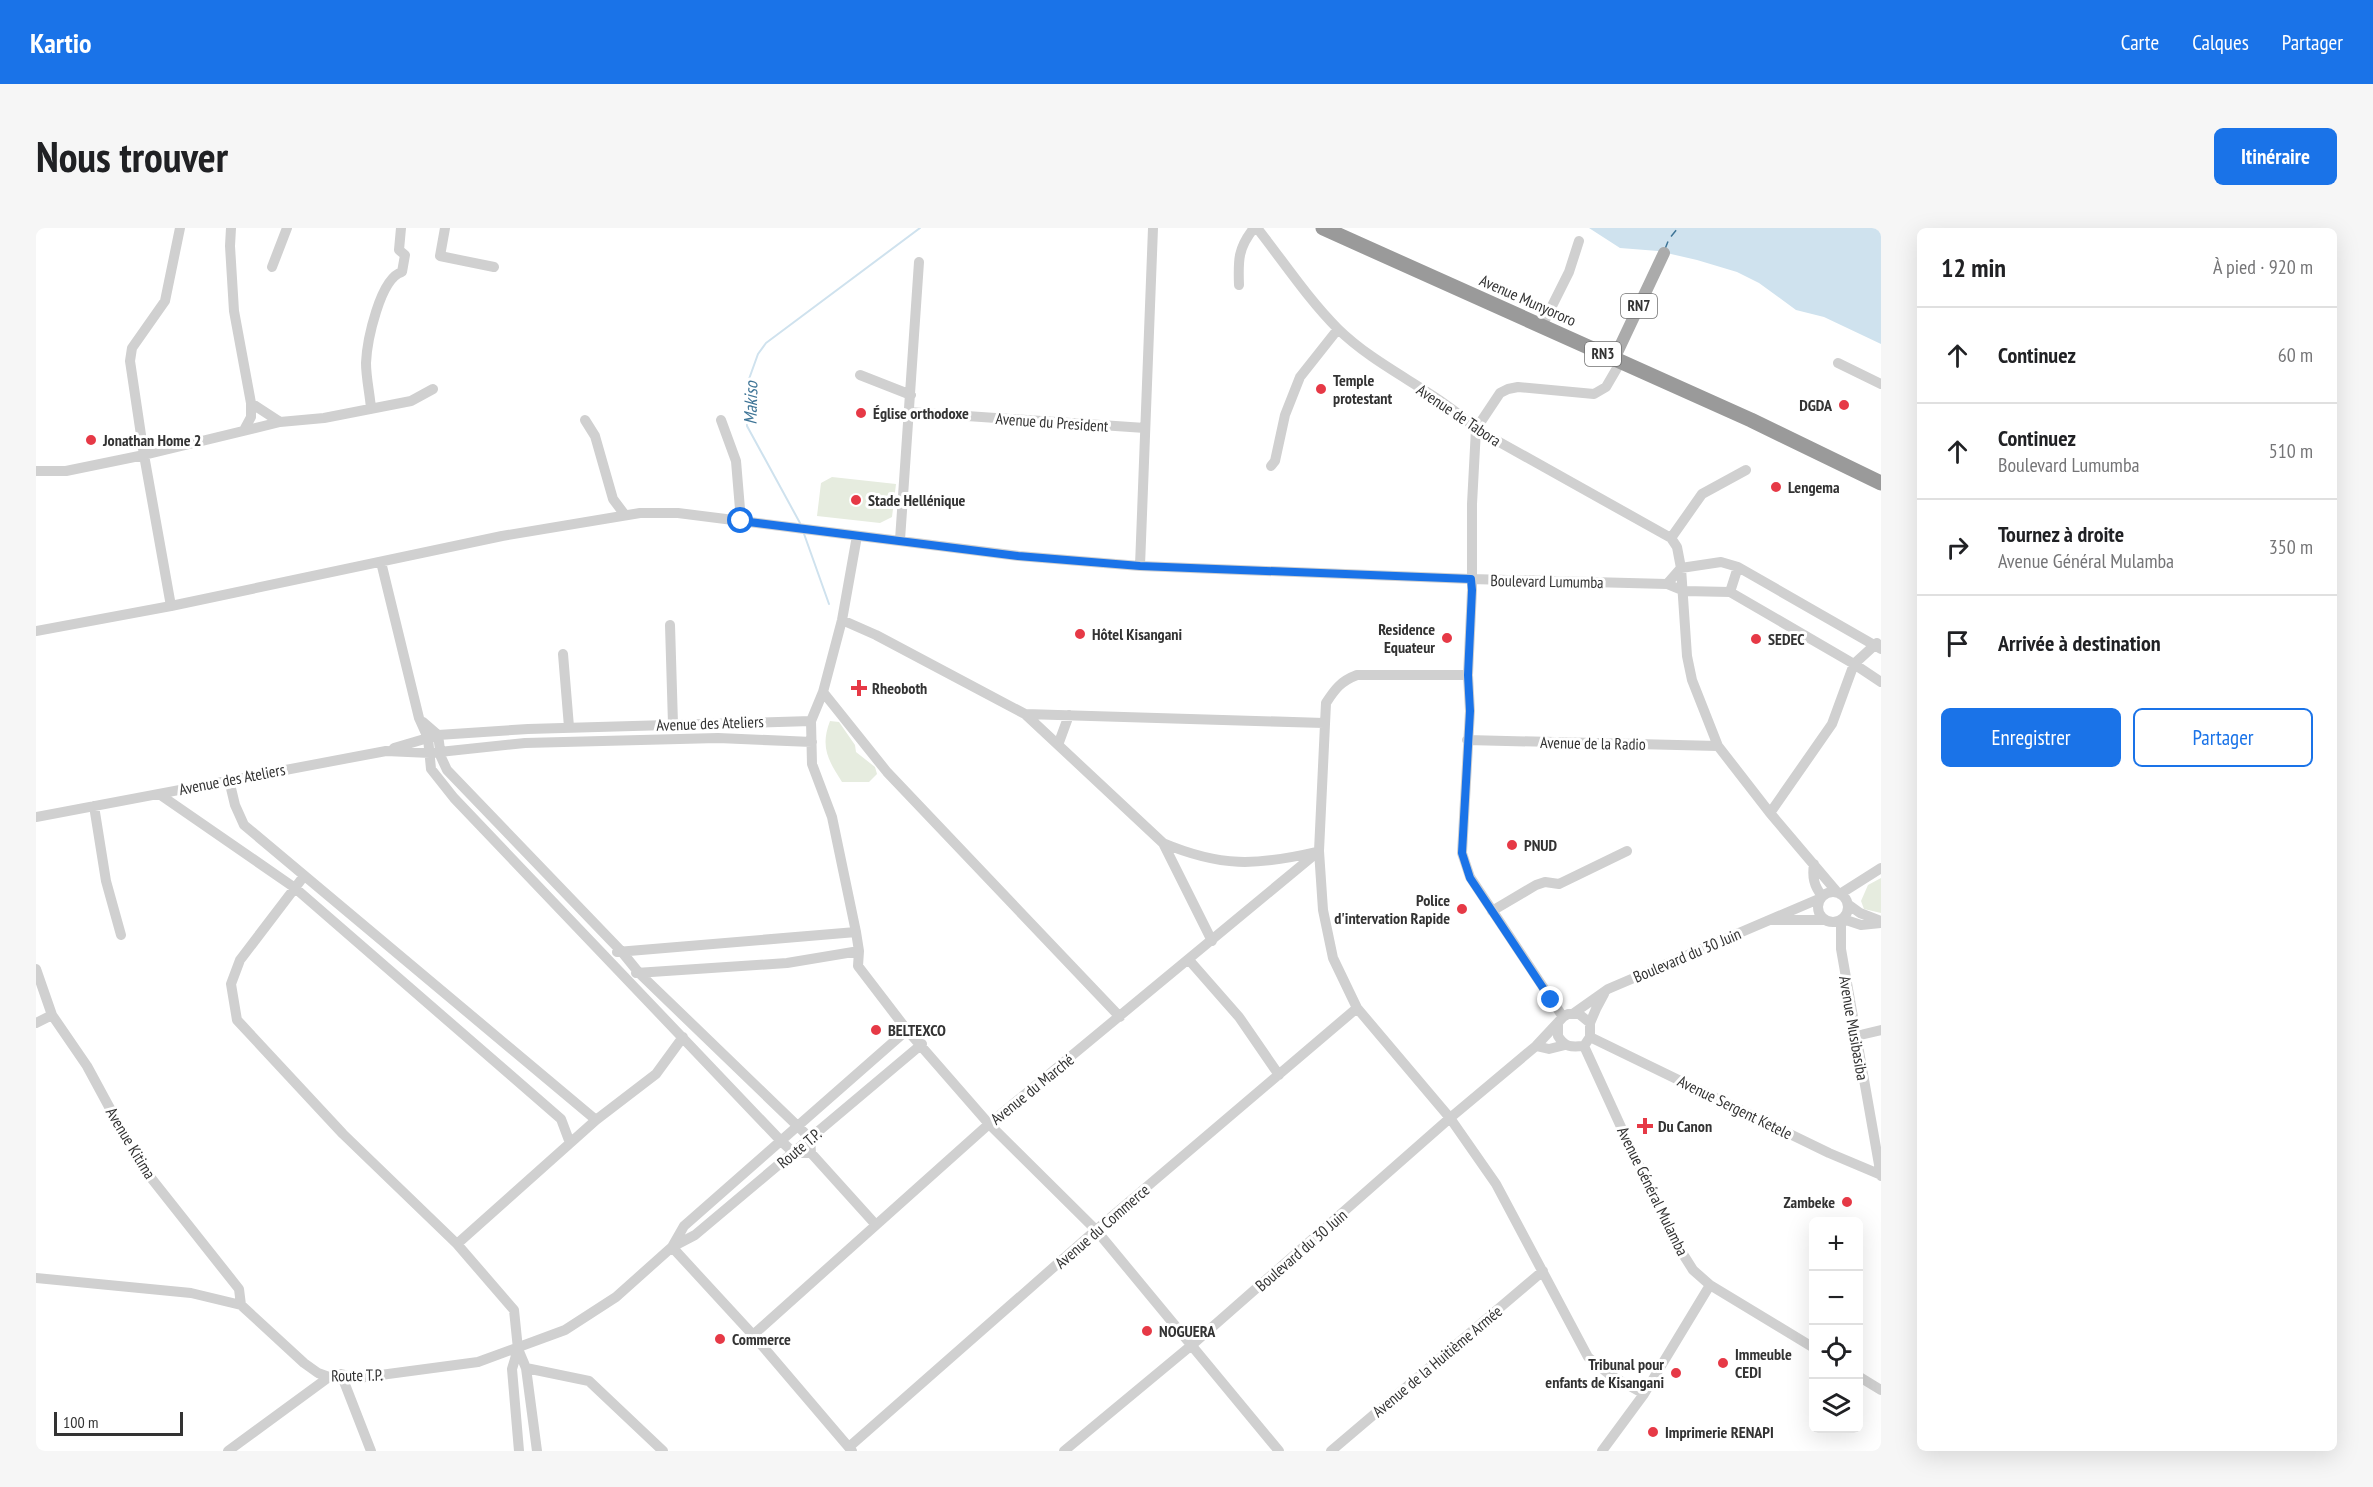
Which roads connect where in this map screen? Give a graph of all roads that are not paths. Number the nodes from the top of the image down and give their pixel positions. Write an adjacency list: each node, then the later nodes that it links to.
1 (180, 228): 32 (street)
2 (231, 228): 23 (street)
3 (287, 228): 12 (street)
4 (401, 228): 24 (street)
5 (445, 228): 13 (street)
6 (1153, 228): 29 (street)
7 (1256, 228): 14 (street); 16 (street, Avenue de Tabora)
8 (1323, 228): 15 (highway, Avenue Munyororo / RN3)
9 (1579, 241): 15 (street)
10 (1664, 253): 17 (main road, RN7)
11 (919, 262): 22 (street)
12 (272, 267)
13 (494, 267)
14 (1239, 285)
15 (1542, 326): 17 (highway, Avenue Munyororo / RN3)
16 (1338, 329): 30 (street, Avenue de Tabora); 33 (street)
17 (1617, 361): 30 (street); 36 (highway, Avenue Munyororo / RN3)
18 (1838, 363): 20 (street)
19 (860, 375): 22 (street)
20 (1881, 384)
21 (434, 389): 24 (street)
22 (911, 395): 25 (street)
23 (251, 403): 28 (street); 31 (street)
24 (371, 409): 28 (street)
25 (908, 412): 29 (street, Avenue du President); 41 (street)
26 (585, 420): 37 (street)
27 (721, 420): 38 (street)
28 (280, 422): 31 (street)
29 (1145, 428): 43 (street)
30 (1476, 429): 40 (street, Avenue de Tabora); 46 (street)
31 (244, 430): 32 (street)
32 (144, 455): 35 (street); 50 (street)
33 (1271, 466)
34 (1746, 470): 40 (street)
35 (36, 471)
36 (1881, 483)
37 (625, 515): 38 (street, Boulevard Lumumba); 42 (street, Boulevard Lumumba)
38 (741, 521): 39 (street, Boulevard Lumumba)
39 (858, 537): 41 (street, Boulevard Lumumba); 51 (street)
40 (1671, 538): 45 (street)
41 (900, 540): 43 (street, Boulevard Lumumba)
42 (381, 562): 50 (street, Boulevard Lumumba); 66 (street)
43 (1140, 566): 46 (street, Boulevard Lumumba)
44 (1738, 567): 45 (street); 49 (street); 54 (street)
45 (1681, 568): 47 (street); 48 (street)
46 (1471, 579): 47 (street, Boulevard Lumumba); 57 (street)
47 (1667, 584): 48 (street, Boulevard Lumumba)
48 (1684, 591): 49 (street, Boulevard Lumumba); 70 (street)
49 (1730, 592): 56 (street, Boulevard Lumumba)
50 (171, 606): 53 (street, Boulevard Lumumba)
51 (842, 620): 59 (street); 60 (street)
52 (670, 625): 64 (street)
53 (36, 631)
54 (1878, 645): 56 (street)
55 (564, 654): 65 (street)
56 (1854, 664): 58 (street, Boulevard Lumumba); 76 (street)
57 (1468, 675): 63 (street); 67 (street)
58 (1881, 682)
59 (823, 692): 62 (street); 105 (street)
60 (1025, 714): 61 (street); 69 (street)
61 (1069, 715): 63 (street); 69 (street)
62 (811, 721): 64 (street, Avenue des Ateliers); 68 (street)
63 (1324, 723): 79 (street)
64 (673, 724): 65 (street, Avenue des Ateliers)
65 (569, 727): 66 (street, Avenue des Ateliers)
66 (433, 737): 71 (street, Avenue des Ateliers); 72 (street)
67 (1467, 740): 70 (street, Avenue de la Radio); 87 (street)
68 (812, 742): 72 (street, Avenue des Ateliers); 91 (street)
69 (1058, 745): 78 (street)
70 (1718, 746): 76 (street)
71 (386, 751): 72 (street, Avenue des Ateliers); 73 (street, Avenue des Ateliers)
72 (435, 752): 95 (street); 96 (street)
73 (229, 780): 74 (street, Avenue des Ateliers); 83 (street)
74 (159, 794): 75 (street, Avenue des Ateliers); 84 (street)
75 (94, 806): 77 (street, Avenue des Ateliers); 92 (street)
76 (1770, 813): 81 (street)
77 (36, 817)
78 (1163, 843): 79 (street); 93 (street)
79 (1319, 851): 93 (street, Avenue du Marché); 102 (street)
80 (1627, 851): 87 (street)
81 (1814, 864): 85 (street); 86 (street)
82 (1881, 868): 86 (street)
83 (304, 876): 84 (street); 117 (street)
84 (295, 888): 118 (street); 132 (street)
85 (1821, 897): 86 (street); 88 (street, Boulevard du 30 Juin); 89 (street)
86 (1843, 897): 89 (street); 90 (street)
87 (1492, 911): 106 (street)
88 (1767, 920): 89 (street); 101 (street, Boulevard du 30 Juin)
89 (1835, 920): 90 (street); 111 (street, Avenue Musibasiba)
90 (1881, 922)
91 (856, 932): 94 (street); 95 (street)
92 (121, 935)
93 (1212, 941): 97 (street, Avenue du Marché)
94 (859, 951): 99 (street); 109 (street)
95 (622, 952): 96 (street); 99 (street)
96 (602, 953): 100 (street)
97 (1189, 960): 105 (street, Avenue du Marché); 119 (street)
98 (36, 969): 104 (street, Avenue Kitima)
99 (639, 973): 100 (street); 123 (street)
100 (621, 974): 112 (street)
101 (1608, 989): 103 (street, Boulevard du 30 Juin); 108 (street)
102 (1356, 1008): 119 (street, Avenue du Commerce); 120 (street)
103 (1574, 1013): 106 (street); 108 (street)
104 (52, 1015): 107 (street); 137 (street, Avenue Kitima)
105 (1120, 1017): 122 (street, Avenue du Marché)
106 (1560, 1021): 115 (street); 116 (street, Boulevard du 30 Juin)
107 (36, 1023)
108 (1590, 1023): 113 (street)
109 (908, 1030): 114 (street); 123 (street, Route T.P.)
110 (1881, 1030): 111 (street)
111 (1856, 1036): 129 (street, Avenue Musibasiba)
112 (683, 1037): 121 (street); 125 (street)
113 (1587, 1041): 115 (street); 129 (street, Avenue Sergent Ketele); 136 (street, Avenue Général Mulamba)
114 (922, 1044): 122 (street); 124 (street, Route T.P.)
115 (1565, 1045): 116 (street)
116 (1536, 1046): 120 (street, Boulevard du 30 Juin)
117 (516, 1054): 118 (street); 121 (street)
118 (500, 1066): 126 (street)
119 (1279, 1076): 131 (street, Avenue du Commerce)
120 (1450, 1118): 134 (street); 139 (street, Boulevard du 30 Juin)
121 (596, 1120): 126 (street)
122 (989, 1124): 130 (street, Avenue du Marché); 131 (street)
123 (798, 1126): 124 (street); 125 (street, Route T.P.)
124 (810, 1138): 127 (street, Route T.P.); 128 (street)
125 (781, 1141): 127 (street); 133 (street, Route T.P.)
126 (570, 1143): 132 (street)
127 (794, 1153): 128 (street); 133 (street, Route T.P.)
128 (811, 1153): 130 (street)
129 (1881, 1175)
130 (876, 1225): 138 (street, Avenue du Marché)
131 (1096, 1230): 139 (street); 149 (street, Avenue du Commerce)
132 (457, 1244): 141 (street)
133 (672, 1247): 138 (street, Avenue du Commerce); 141 (street, Route T.P.)
134 (1543, 1271): 147 (street); 157 (street, Avenue de la Huitième Armée)
135 (36, 1278): 137 (street, Route T.P.)
136 (1710, 1285): 140 (street, Avenue Général Mulamba); 147 (street)
137 (241, 1305): 144 (street, Route T.P.)
138 (753, 1335): 149 (street, Avenue du Commerce)
139 (1192, 1344): 155 (street, Boulevard du 30 Juin); 156 (street)
140 (1809, 1345)
141 (518, 1348): 142 (street); 143 (street, Route T.P.); 152 (street)
142 (526, 1368): 153 (street); 154 (street)
143 (341, 1374): 144 (street, Route T.P.); 151 (street)
144 (329, 1377): 148 (street)
145 (1863, 1379): 146 (street)
146 (1881, 1390)
147 (1644, 1394): 158 (street)
148 (244, 1446): 150 (street)
149 (850, 1449)
150 (228, 1451)
151 (371, 1451)
152 (519, 1451)
153 (537, 1451)
154 (663, 1451)
155 (1064, 1451)
156 (1279, 1451)
157 (1331, 1451)
158 (1602, 1451)

